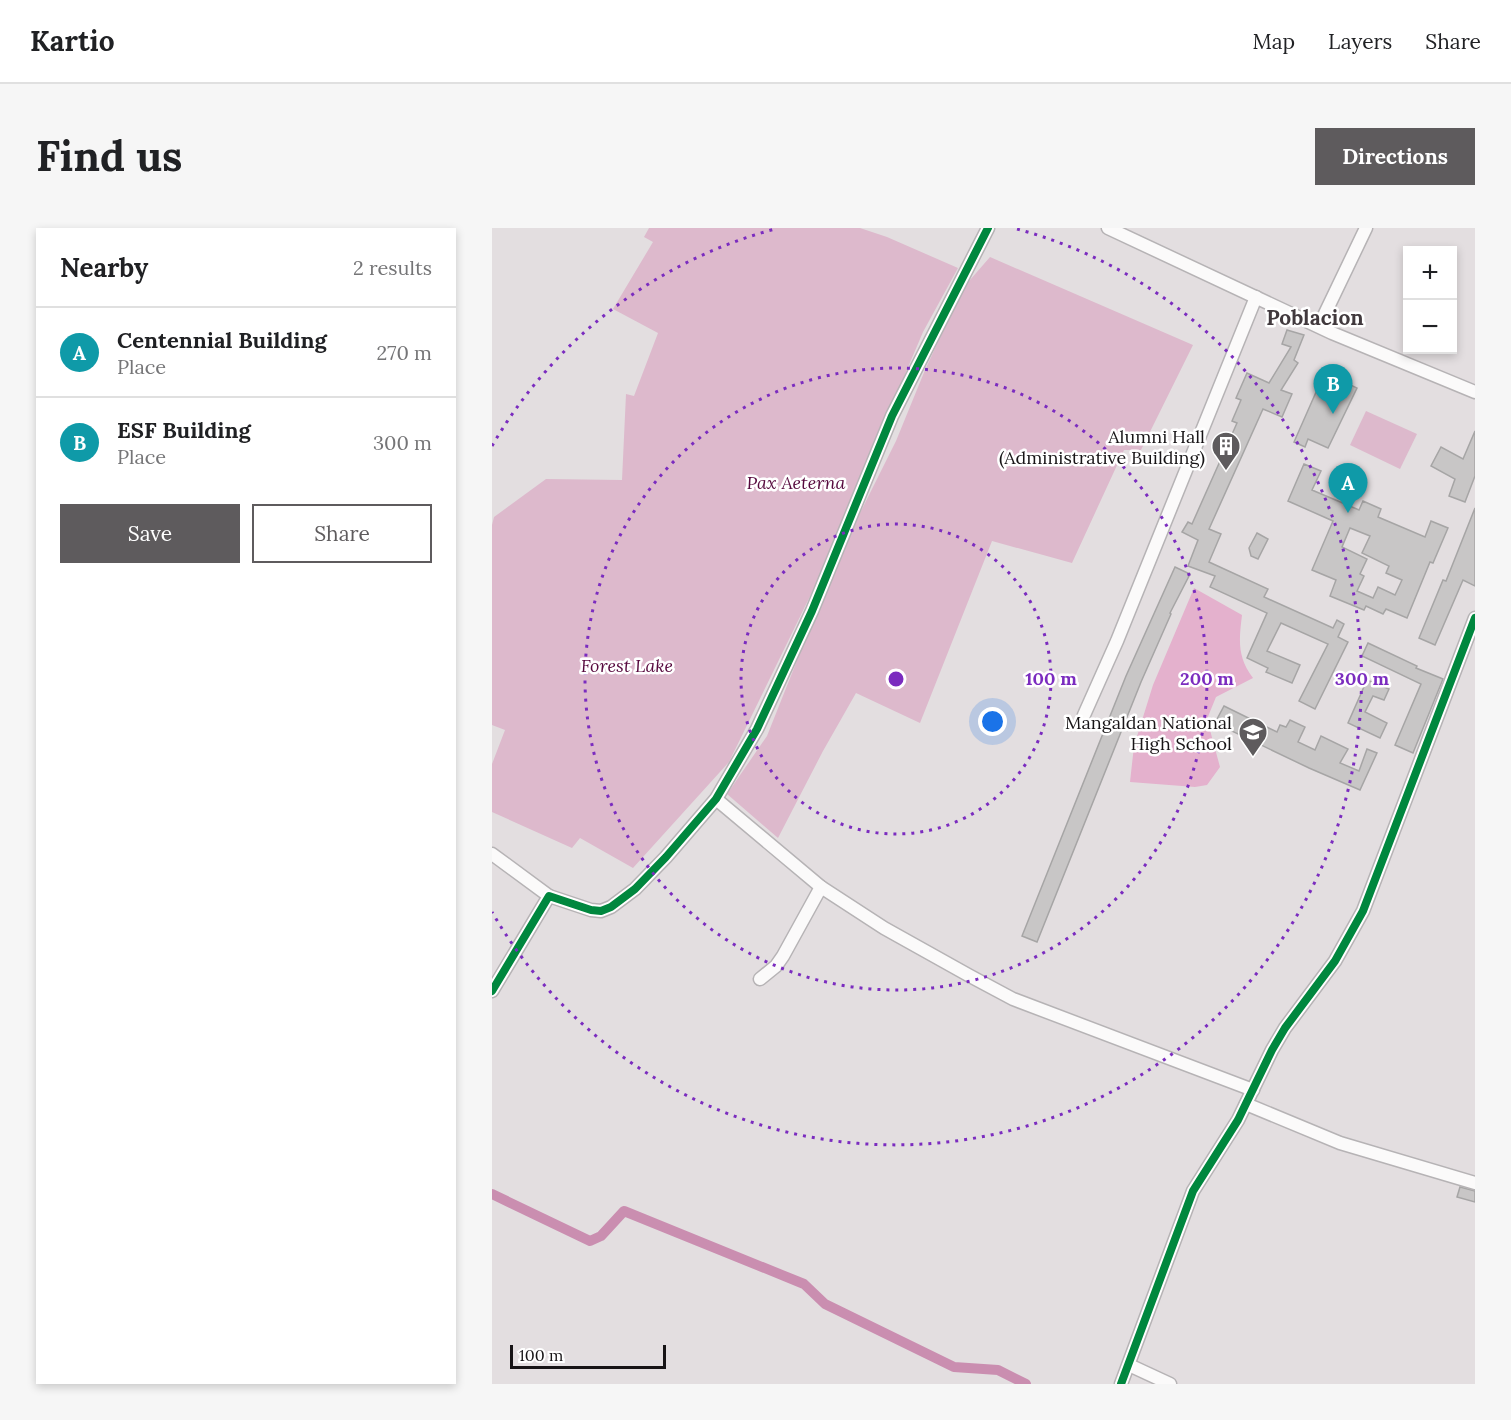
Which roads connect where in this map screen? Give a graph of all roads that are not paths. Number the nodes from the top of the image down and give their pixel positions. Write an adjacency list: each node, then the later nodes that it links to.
1 (988, 228): 9 (street)
2 (1108, 228): 4 (street)
3 (1366, 228): 5 (street)
4 (1256, 297): 5 (street); 8 (street)
5 (1319, 326): 6 (street)
6 (1475, 392)
7 (1475, 618): 15 (street)
8 (1084, 715)
9 (716, 799): 11 (street); 12 (street)
10 (492, 854): 12 (street)
11 (821, 887): 13 (street); 15 (street)
12 (549, 896): 14 (street)
13 (760, 979)
14 (492, 991)
15 (1253, 1090): 16 (street)
16 (1246, 1104): 17 (street); 18 (street)
17 (1475, 1183)
18 (1129, 1365): 19 (street); 20 (street)
19 (1121, 1384)
20 (1170, 1384)

